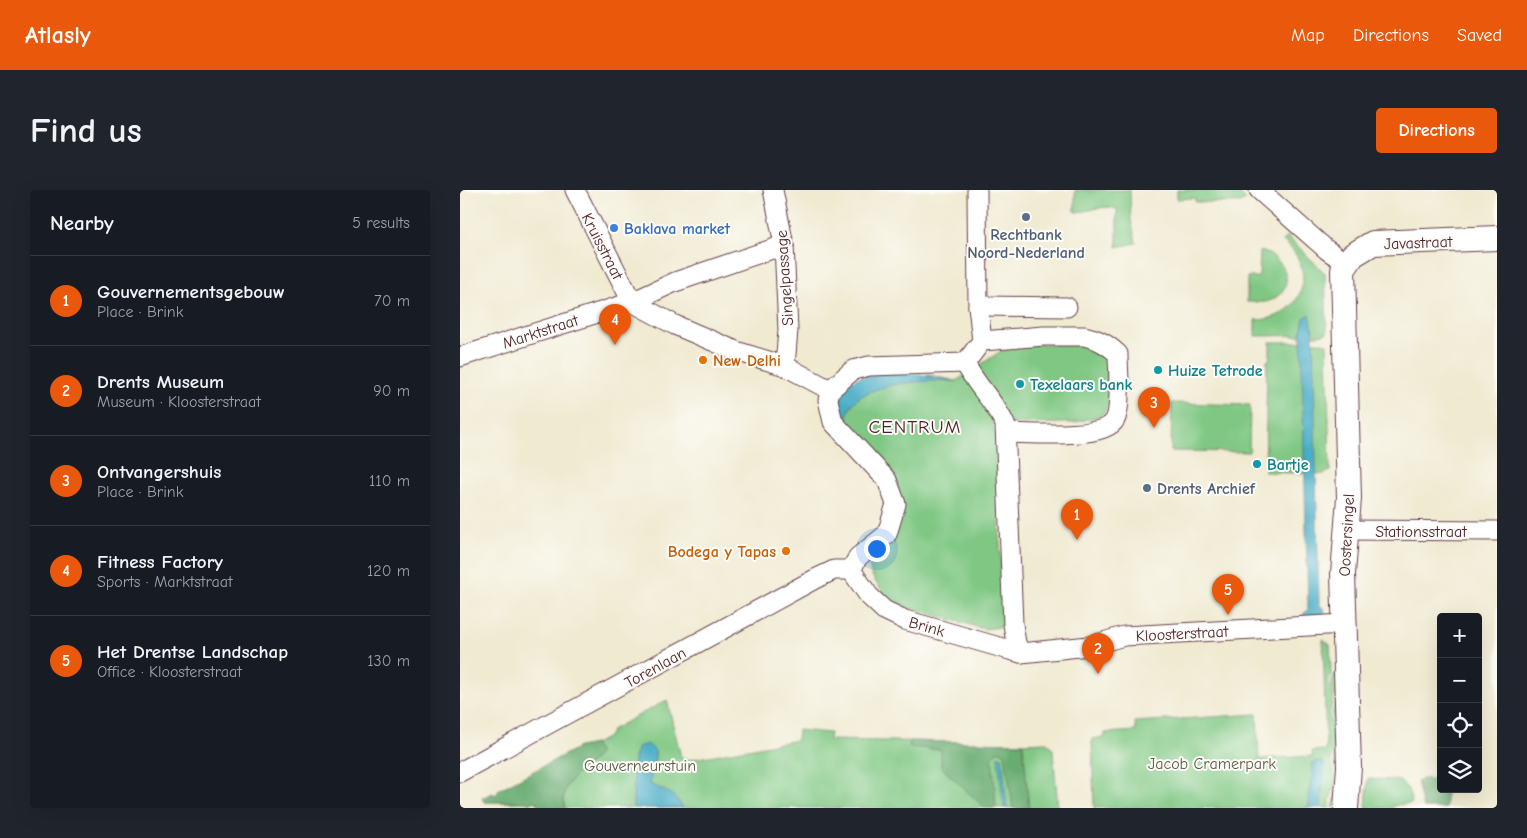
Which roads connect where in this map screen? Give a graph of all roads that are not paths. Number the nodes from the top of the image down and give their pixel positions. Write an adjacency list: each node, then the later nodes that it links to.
1 (575, 190): 8 (street, Kruisstraat)
2 (773, 190): 6 (street, Singelpassage)
3 (977, 190): 9 (street)
4 (1259, 190): 7 (street)
5 (1497, 238): 7 (main road, Javastraat)
6 (784, 245): 8 (street, Marktstraat); 14 (street, Singelpassage)
7 (1346, 262): 17 (main road, Oostersingel)
8 (632, 302): 12 (street, Marktstraat); 14 (street)
9 (978, 306): 10 (street); 11 (street)
10 (1067, 307)
11 (982, 341): 13 (street); 16 (street)
12 (460, 357)
13 (965, 363): 15 (street); 16 (street)
14 (785, 366): 15 (street)
15 (830, 390): 19 (street)
16 (1006, 433): 21 (street)
17 (1345, 530): 18 (street, Stationsstraat); 20 (main road, Oostersingel)
18 (1497, 531)
19 (851, 570): 21 (street, Brink); 22 (street, Torenlaan)
20 (1345, 624): 21 (street, Kloosterstraat); 23 (main road, Oostersingel)
21 (1021, 653)
22 (460, 772)
23 (1346, 808)

